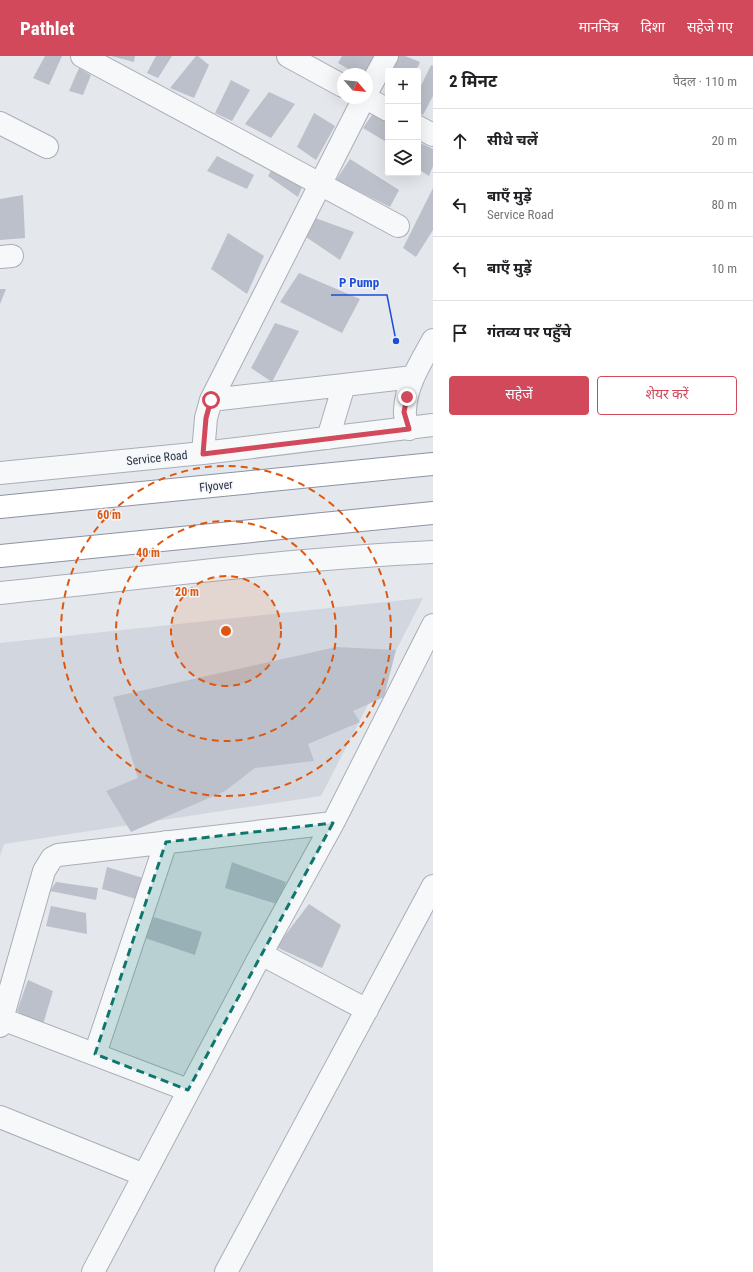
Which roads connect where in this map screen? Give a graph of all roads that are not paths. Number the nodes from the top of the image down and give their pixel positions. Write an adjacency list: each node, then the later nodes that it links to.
1 (82, 56): 13 (street)
2 (288, 56): 5 (street)
3 (387, 56): 4 (street)
4 (373, 81)
5 (337, 83)
6 (373, 102): 8 (street)
7 (362, 104): 13 (street)
8 (385, 108)
9 (4, 128): 12 (street)
10 (421, 129): 11 (street)
11 (433, 135)
12 (47, 147)
13 (320, 184): 14 (street); 18 (street)
14 (398, 226)
15 (433, 340): 16 (street)
16 (413, 377): 17 (street); 20 (street)
17 (344, 385): 18 (street); 21 (street)
18 (211, 400): 22 (street)
19 (433, 425): 20 (street, Service Road)
20 (409, 429): 21 (street, Service Road)
21 (328, 438): 22 (street, Service Road)
22 (203, 454): 24 (street, Service Road)
23 (433, 464): 25 (highway, Flyover)
24 (0, 474)
25 (0, 507)
26 (433, 513): 28 (highway)
27 (433, 552): 29 (street)
28 (0, 556)
29 (0, 593)
30 (433, 625): 31 (street)
31 (333, 823): 32 (street); 34 (street)
32 (166, 842): 36 (street); 37 (street)
33 (433, 886): 35 (street)
34 (261, 954): 35 (street); 38 (street)
35 (366, 1010): 42 (street)
36 (1, 1022): 37 (street)
37 (94, 1054): 38 (street)
38 (188, 1090): 40 (street)
39 (0, 1117): 40 (street)
40 (144, 1175): 41 (street)
41 (93, 1272)
42 (226, 1272)

